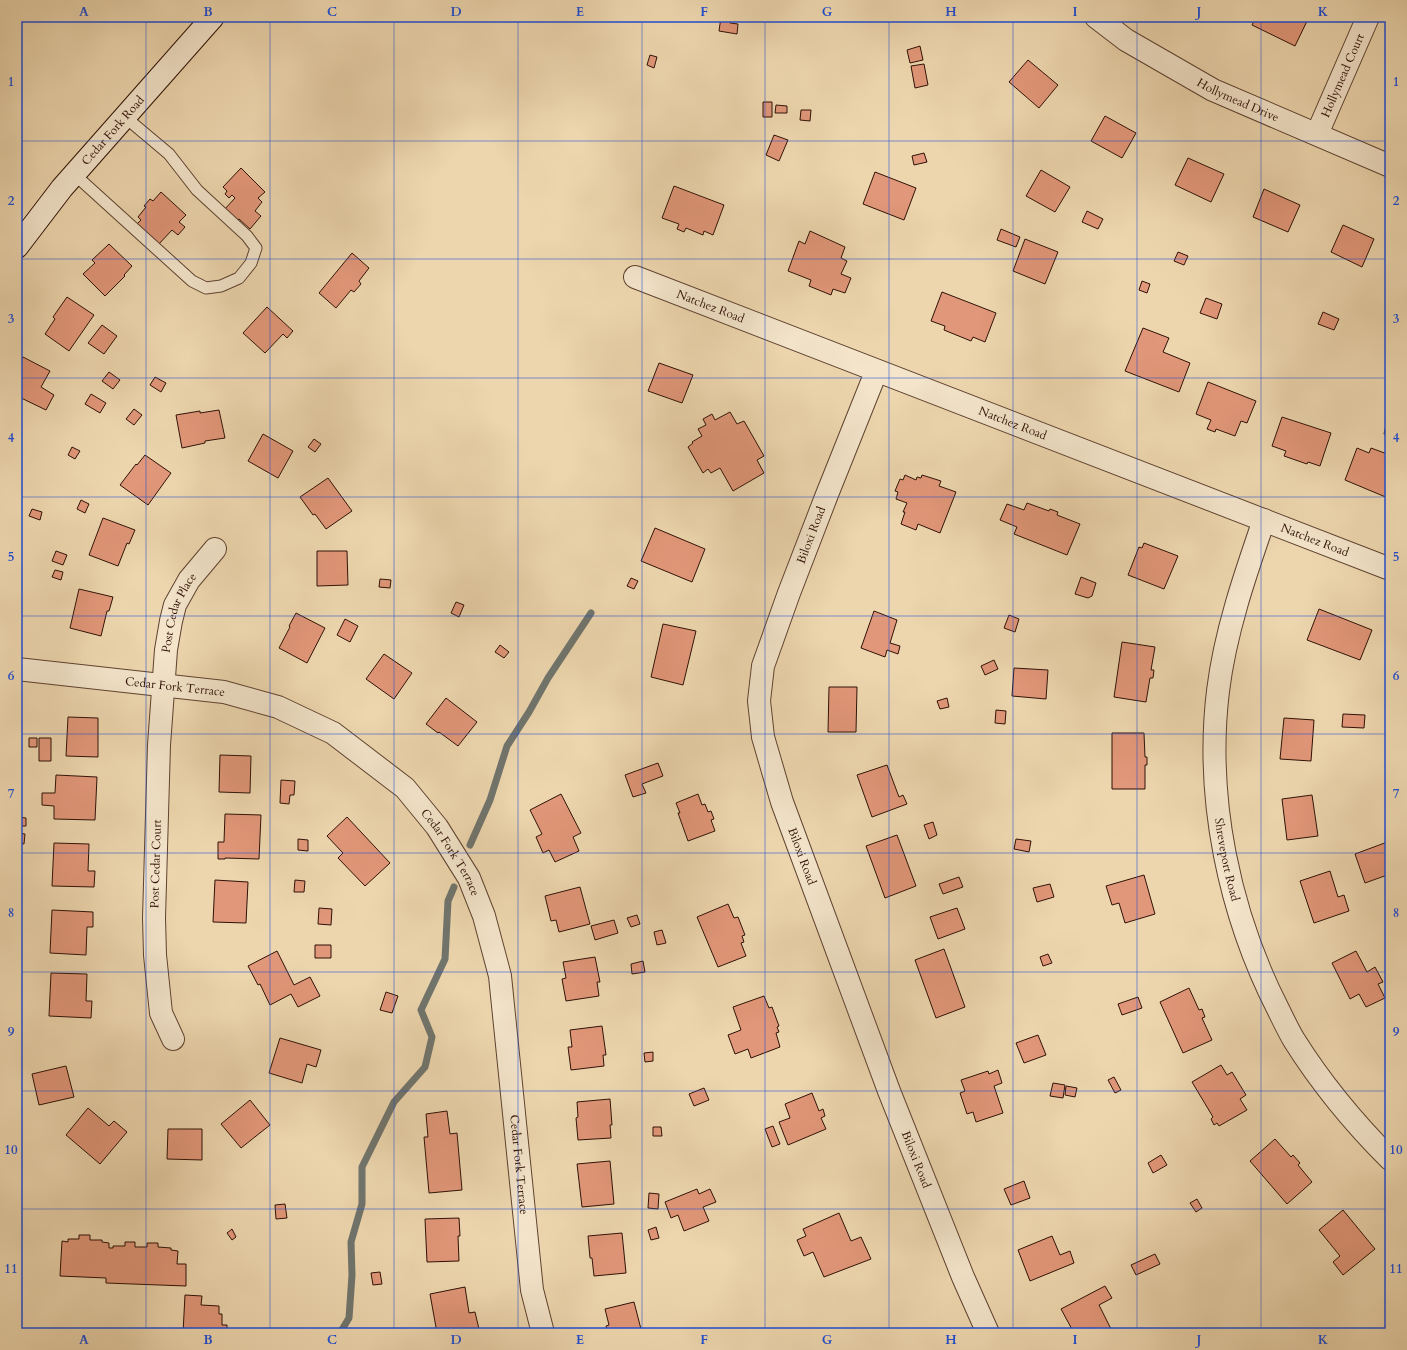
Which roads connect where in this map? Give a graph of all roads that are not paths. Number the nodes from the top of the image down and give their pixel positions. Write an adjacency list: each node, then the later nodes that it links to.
1 (213, 17): 4 (street, Cedar Fork Road)
2 (1096, 17): 5 (street, Hollymead Drive)
3 (1368, 17): 5 (street, Hollymead Court)
4 (125, 117): 7 (street, Cedar Fork Road); 7 (lane)
5 (1317, 134): 6 (street, Hollymead Drive)
6 (1390, 166)
7 (74, 174): 8 (street, Cedar Fork Road)
8 (17, 247)
9 (635, 277): 10 (street, Natchez Road)
10 (876, 372): 11 (street, Natchez Road); 19 (street, Biloxi Road)
11 (1264, 520): 13 (street, Natchez Road); 17 (street, Shreveport Road)
12 (216, 549): 15 (street, Post Cedar Place)
13 (1390, 569)
14 (17, 668): 15 (street, Cedar Fork Terrace)
15 (164, 685): 16 (street, Post Cedar Court); 18 (street, Cedar Fork Terrace)
16 (174, 1039)
17 (1390, 1159)
18 (543, 1333)
19 (988, 1333)

